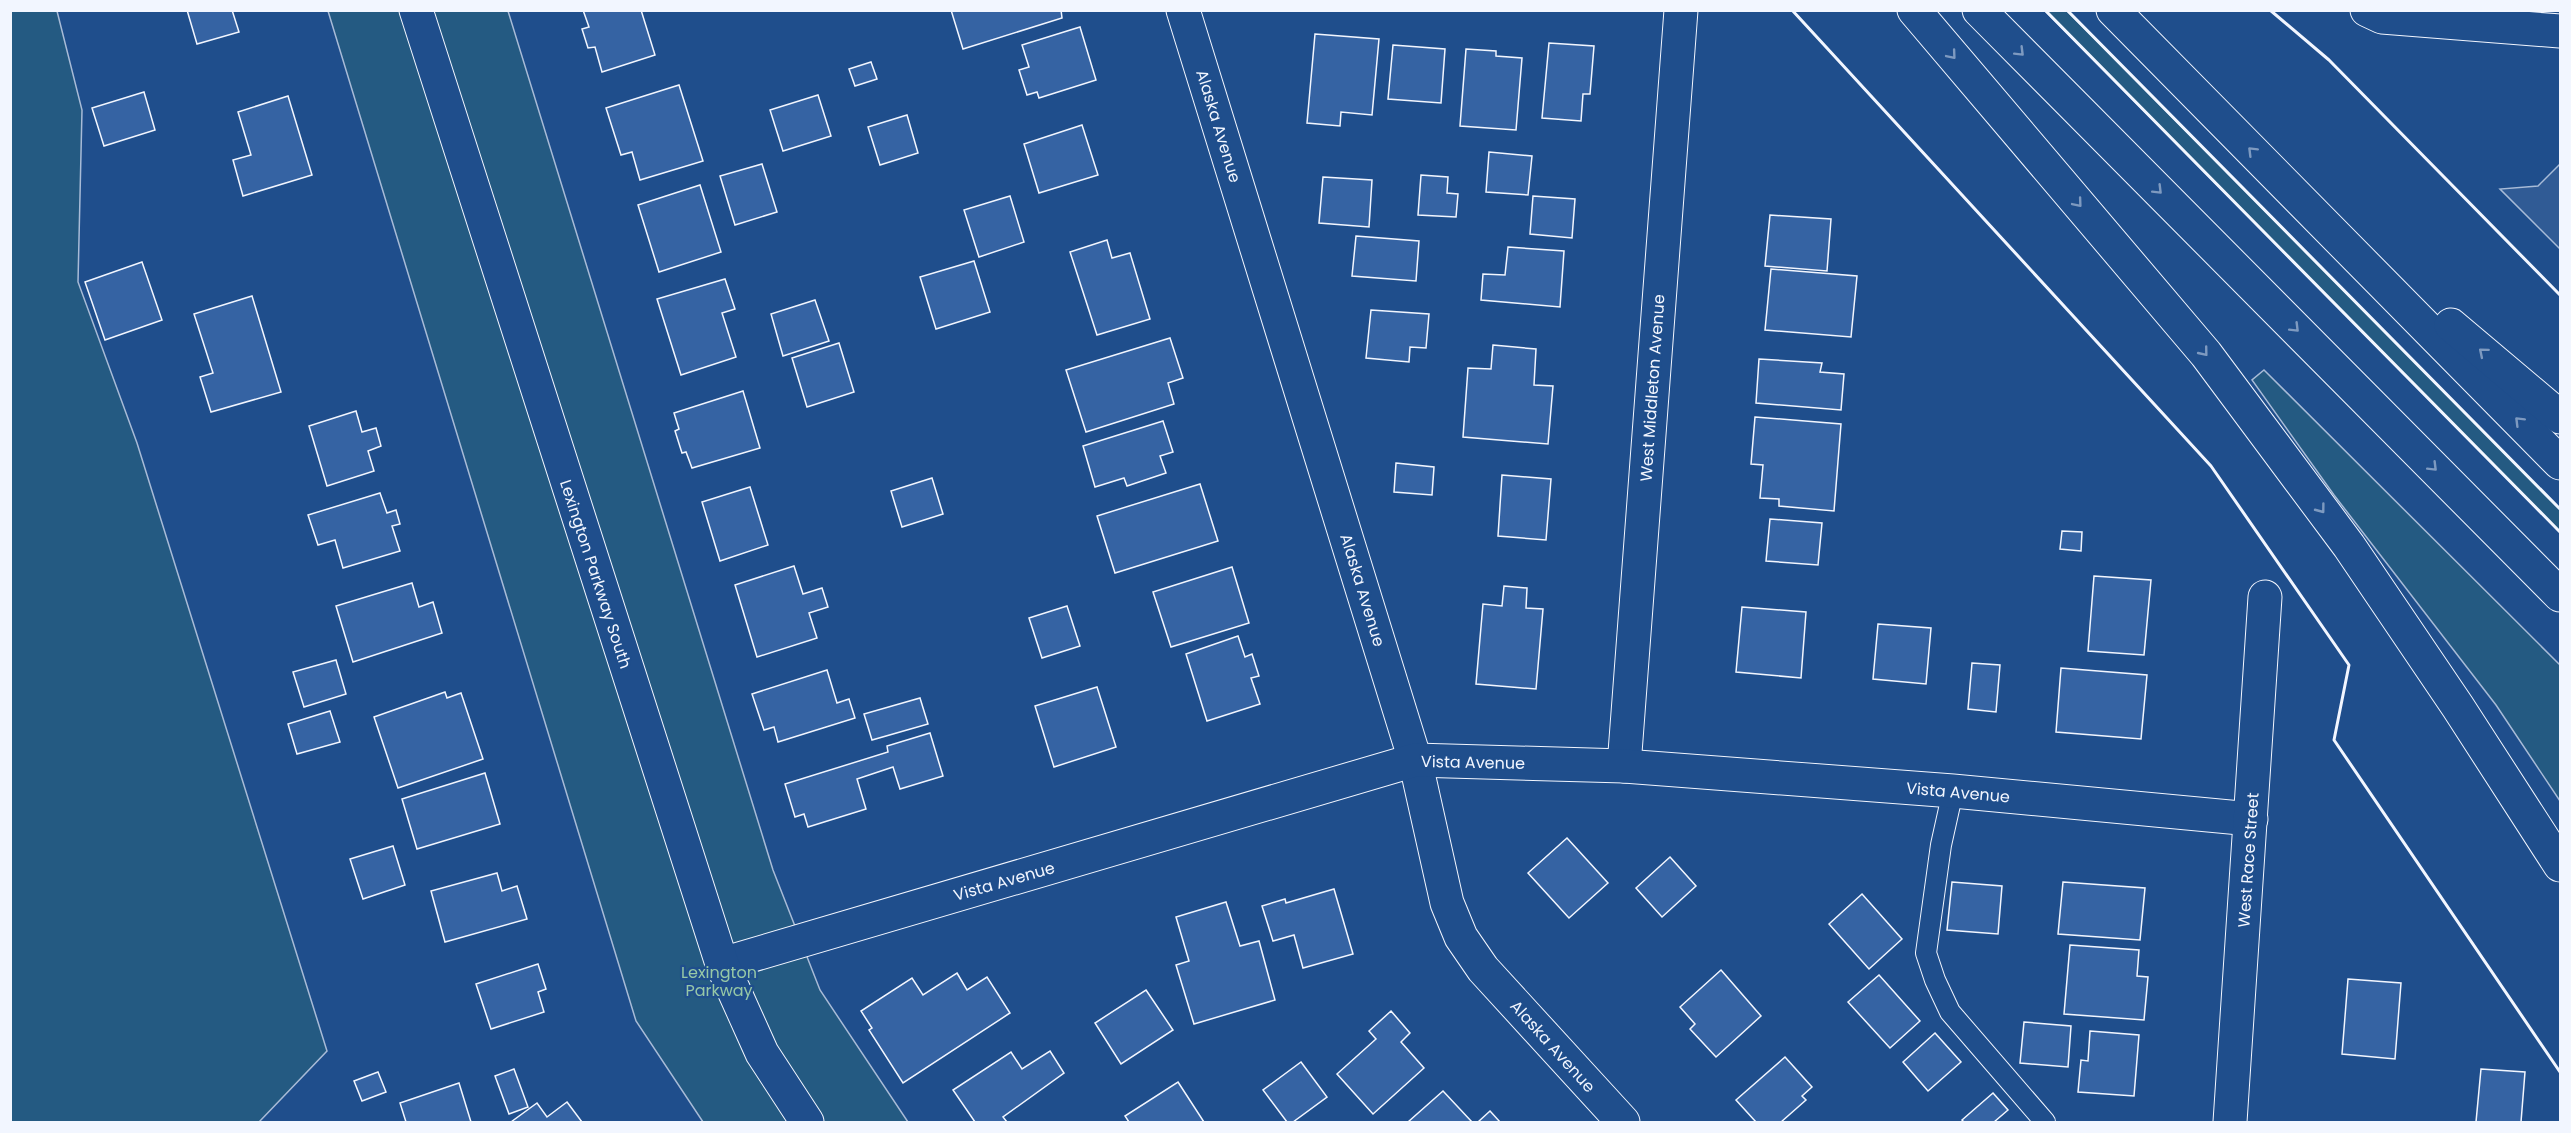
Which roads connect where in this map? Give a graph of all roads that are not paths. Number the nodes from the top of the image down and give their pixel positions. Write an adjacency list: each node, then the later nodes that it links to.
1 (416, 10): 19 (main road, Lexington Parkway South)
2 (1183, 10): 14 (main road, Alaska Avenue)
3 (1681, 10): 15 (main road, West Middleton Avenue)
4 (1914, 10): 18 (main road, one-way to 18)
5 (1979, 10): 12 (main road, one-way to 12)
6 (2113, 10): 9 (main road, one-way to 6)
7 (2367, 10): 8 (main road)
8 (2560, 31)
9 (2293, 193): 10 (main road, one-way to 9); 11 (main road, one-way to 9)
10 (2560, 417)
11 (2560, 462)
12 (2560, 595)
13 (2265, 597): 17 (main road, West Race Street)
14 (1415, 760): 15 (main road, Vista Avenue); 19 (main road, Vista Avenue); 21 (main road, Alaska Avenue)
15 (1624, 766): 16 (main road, Vista Avenue)
16 (1953, 791): 17 (main road, Vista Avenue); 22 (lane)
17 (2251, 819): 23 (main road, West Race Street)
18 (2560, 865)
19 (722, 964): 20 (main road, Lexington Parkway South)
20 (807, 1122)
21 (1623, 1122)
22 (2045, 1122)
23 (2230, 1122)

